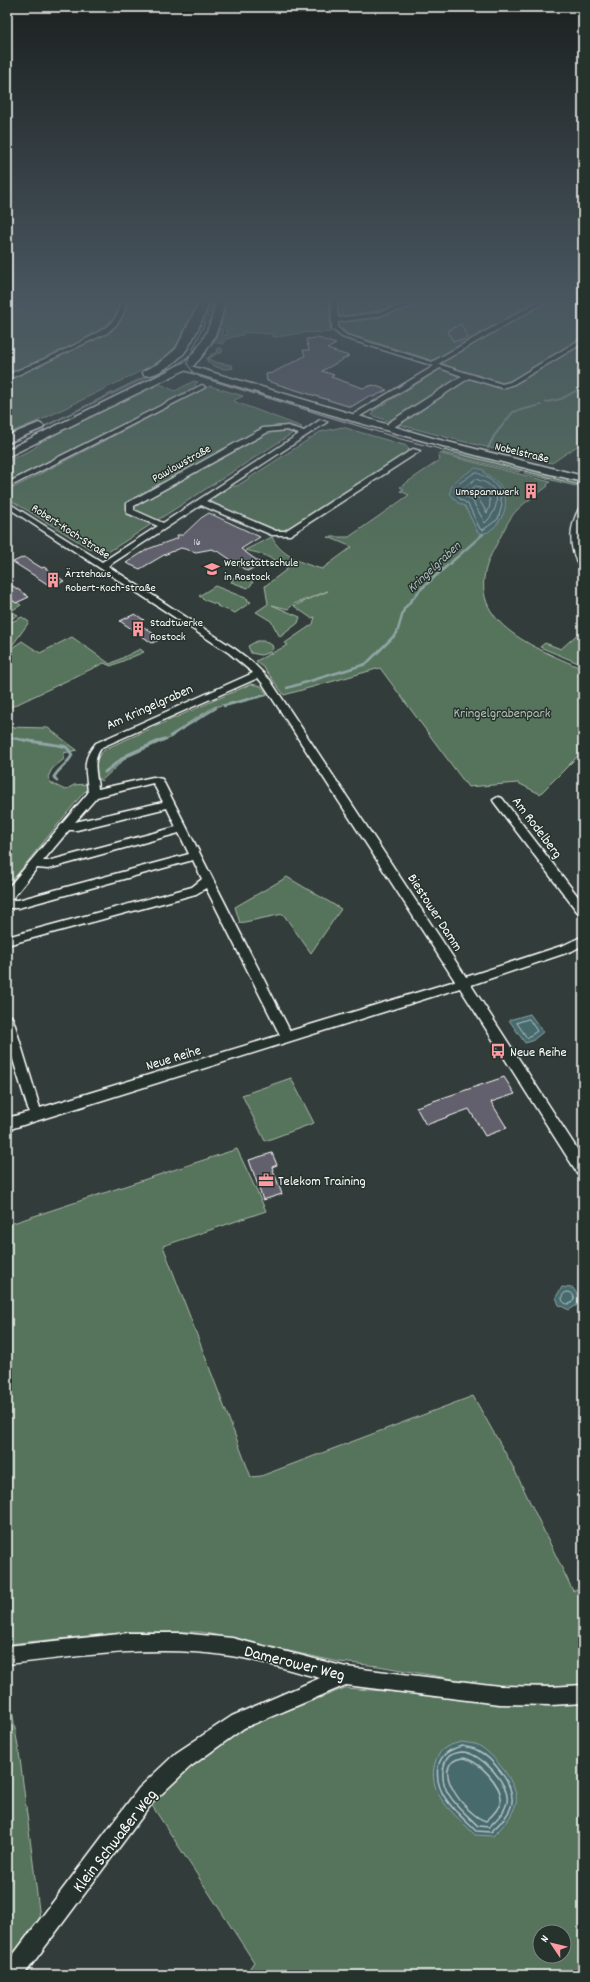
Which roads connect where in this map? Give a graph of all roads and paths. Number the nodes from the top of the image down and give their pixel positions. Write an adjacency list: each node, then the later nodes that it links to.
1 (114, 389): 11 (main road)
2 (136, 389): 13 (main road)
3 (197, 389): 16 (street)
4 (265, 389): 7 (main road, Nobelstraße)
5 (398, 389): 7 (street)
6 (446, 389): 9 (street)
7 (355, 417): 9 (main road, Nobelstraße); 15 (main road, Nobelstraße)
8 (323, 422): 10 (street)
9 (391, 425): 14 (main road, Nobelstraße)
10 (305, 434): 17 (street); 20 (street, Pawlowstraße)
11 (7, 440)
12 (416, 451): 17 (street)
13 (7, 454)
14 (583, 474)
15 (583, 480)
16 (7, 486)
17 (201, 502): 20 (street)
18 (7, 504): 23 (street, Robert-Koch-Straße)
19 (583, 509): 21 (street)
20 (164, 526): 23 (street)
21 (579, 536): 22 (street)
22 (583, 565)
23 (102, 566): 24 (street, Robert-Koch-Straße)
24 (259, 674): 25 (street, Am Kringelgraben); 38 (street, Biestower Damm)
25 (93, 794): 27 (street); 28 (street)
26 (498, 800): 35 (street, Am Rodelberg)
27 (170, 804): 28 (street); 29 (street)
28 (66, 826): 31 (street)
29 (182, 829): 30 (street); 31 (street)
30 (195, 856): 32 (street); 34 (street)
31 (34, 864): 33 (street)
32 (208, 880): 37 (street); 40 (street)
33 (7, 897)
34 (7, 904)
35 (583, 911)
36 (583, 940): 38 (street)
37 (7, 941)
38 (462, 983): 40 (street, Neue Reihe); 43 (street, Biestower Damm)
39 (7, 1019): 41 (street)
40 (287, 1037): 41 (street, Neue Reihe)
41 (36, 1115): 42 (street, Neue Reihe)
42 (7, 1124)
43 (583, 1170)
44 (7, 1655): 45 (street, Damerower Weg)
45 (346, 1676): 46 (street, Damerower Weg); 47 (street, Klein Schwaßer Weg)
46 (583, 1694)
47 (11, 1975)

